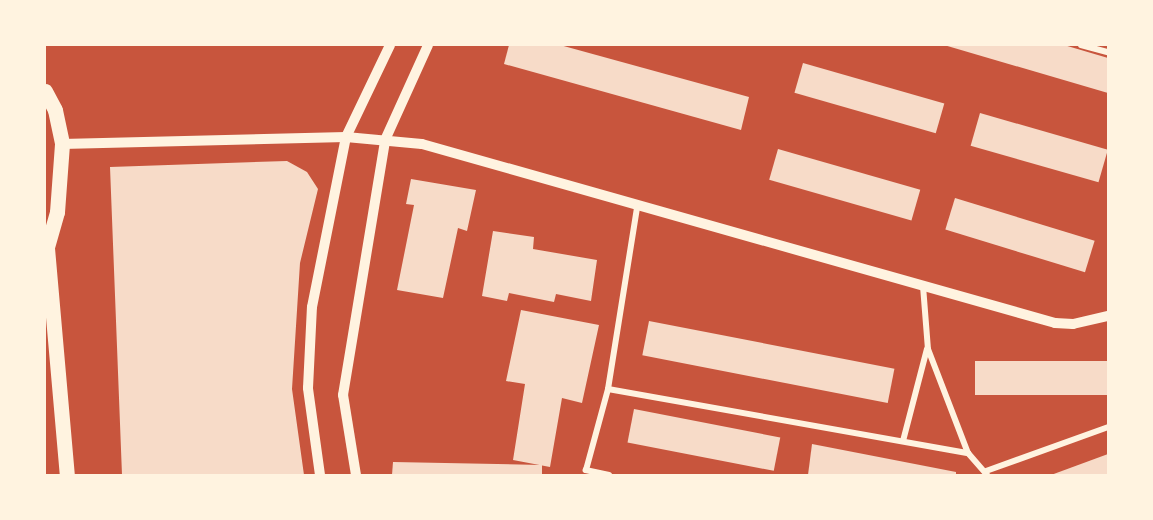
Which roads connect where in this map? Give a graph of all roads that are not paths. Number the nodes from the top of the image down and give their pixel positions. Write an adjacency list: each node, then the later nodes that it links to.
1 (390, 45): 6 (street)
2 (428, 45): 7 (street)
3 (1081, 45): 4 (street)
4 (1108, 52)
5 (45, 91): 8 (highway)
6 (346, 137): 7 (street); 8 (street); 20 (street)
7 (385, 140): 9 (street); 21 (street)
8 (62, 144): 10 (highway)
9 (637, 207): 11 (street); 14 (street)
10 (46, 251): 19 (highway)
11 (923, 286): 12 (street); 13 (street)
12 (1108, 316)
13 (928, 349): 16 (street); 17 (street)
14 (608, 389): 16 (street); 22 (street)
15 (1108, 428): 18 (street)
16 (903, 441): 17 (street)
17 (968, 453): 18 (street)
18 (986, 473)
19 (68, 475)
20 (320, 475)
21 (356, 475)
22 (609, 475)

